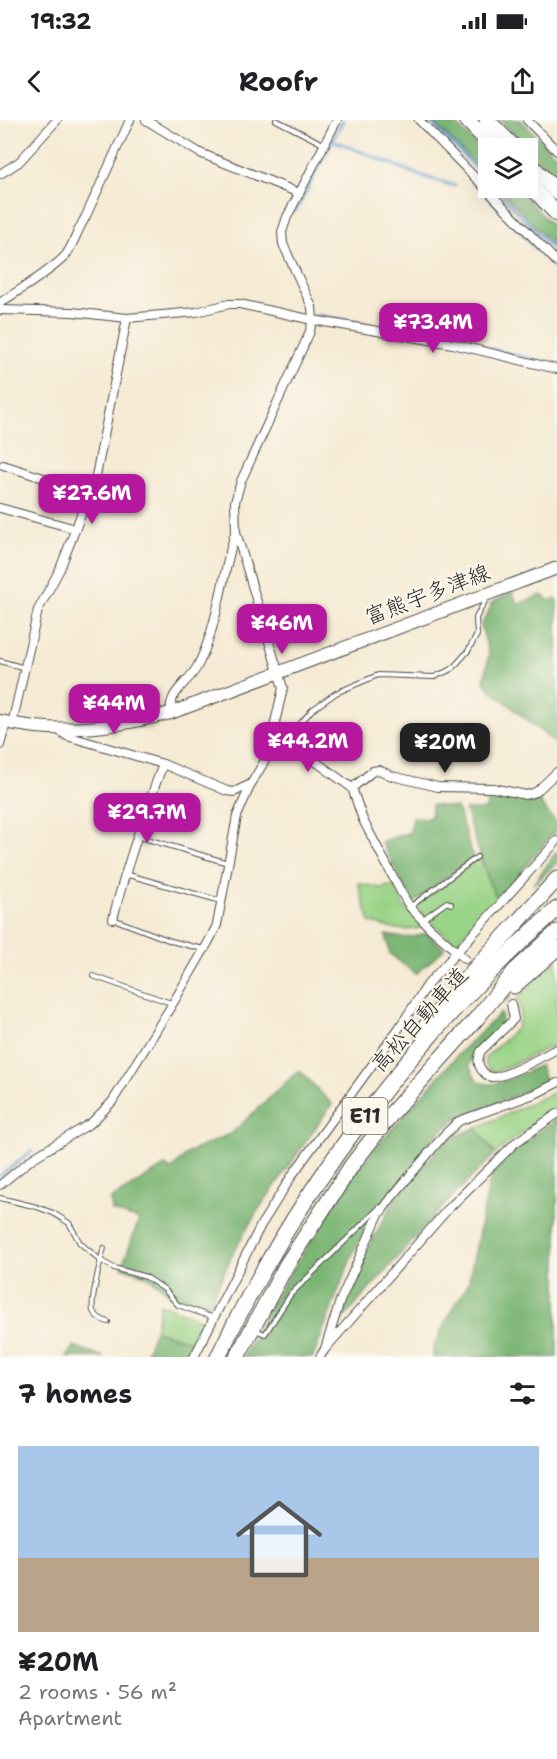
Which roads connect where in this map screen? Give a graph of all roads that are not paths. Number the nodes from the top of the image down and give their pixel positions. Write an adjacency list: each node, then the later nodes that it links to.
1 (57, 120): 15 (street)
2 (130, 120): 21 (street)
3 (146, 120): 17 (street)
4 (276, 120): 12 (lane)
5 (337, 120): 12 (street)
6 (419, 120): 20 (street)
7 (467, 120): 10 (highway)
8 (487, 120): 11 (highway)
9 (527, 120): 13 (street)
10 (484, 138)
11 (504, 138)
12 (325, 144): 17 (street)
13 (557, 151)
14 (538, 172): 16 (highway)
15 (0, 174)
16 (557, 192)
17 (300, 194): 24 (street)
18 (538, 194): 19 (highway)
19 (557, 214)
20 (557, 262)
21 (0, 303)
22 (0, 310): 23 (street)
23 (127, 318): 24 (street); 27 (street)
24 (313, 320): 25 (street); 30 (street)
25 (557, 369)
26 (3, 465): 27 (street)
27 (90, 493): 29 (street)
28 (0, 508): 29 (street)
29 (76, 529): 34 (street)
30 (236, 532): 35 (street); 36 (street)
31 (557, 568): 32 (main road, 富熊宇多津線)
32 (489, 593): 35 (main road, 富熊宇多津線); 40 (lane)
33 (0, 661): 34 (lane)
34 (26, 668): 37 (street)
35 (278, 672): 36 (main road, 富熊宇多津線); 39 (street)
36 (171, 713): 38 (main road, 富熊宇多津線)
37 (6, 723): 38 (main road, 富熊宇多津線); 41 (street)
38 (56, 728): 43 (street)
39 (273, 735): 40 (street); 42 (street)
40 (286, 740): 42 (lane); 46 (street)
41 (0, 744)
42 (267, 757): 45 (street)
43 (164, 764): 45 (street); 47 (street)
44 (557, 772): 46 (street)
45 (251, 784): 50 (street)
46 (352, 788): 55 (street)
47 (136, 836): 50 (lane); 51 (street)
48 (557, 842): 62 (street)
49 (477, 857): 55 (lane)
50 (229, 863): 53 (street)
51 (124, 873): 53 (lane); 57 (street)
52 (557, 879): 72 (highway)
53 (222, 901): 61 (street)
54 (451, 903): 58 (lane)
55 (410, 907): 58 (street)
56 (557, 909): 72 (highway, 高松自動車道 / E11)
57 (113, 919): 61 (lane)
58 (422, 920): 62 (street)
59 (557, 932): 67 (highway, 高松自動車道 / E11)
60 (557, 948): 67 (highway)
61 (205, 949): 65 (street)
62 (456, 951): 63 (street); 77 (street)
63 (465, 960)
64 (93, 976): 65 (lane)
65 (173, 1004): 71 (street)
66 (511, 1004): 68 (street)
67 (477, 1018): 84 (highway, 高松自動車道 / E11)
68 (557, 1049)
69 (557, 1083): 73 (street)
70 (557, 1114): 81 (street)
71 (0, 1185)
72 (312, 1190): 83 (highway, 高松自動車道 / E11)
73 (392, 1197): 80 (lane); 81 (street)
74 (0, 1198): 76 (lane)
75 (104, 1248): 76 (lane)
76 (100, 1260): 77 (lane); 79 (lane)
77 (216, 1314): 78 (lane); 82 (street)
78 (227, 1315)
79 (108, 1322)
80 (260, 1332)
81 (323, 1353)
82 (194, 1357)
83 (218, 1357)
84 (237, 1357)

